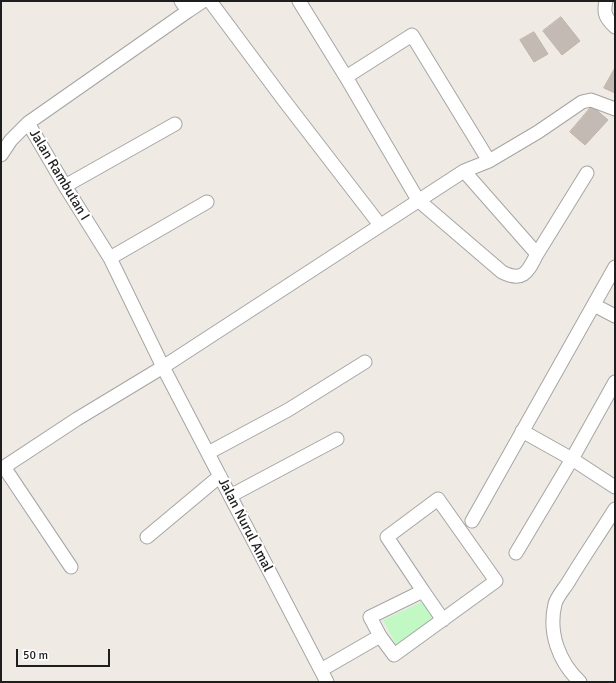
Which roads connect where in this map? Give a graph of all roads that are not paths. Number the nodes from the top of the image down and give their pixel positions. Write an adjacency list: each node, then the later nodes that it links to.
1 (203, 1): 5 (street, Jalan Rambutan I)
2 (210, 1): 18 (street)
3 (299, 1): 7 (street)
4 (606, 1): 6 (street)
5 (185, 6): 9 (street, Jalan Rambutan I)
6 (615, 27)
7 (346, 77): 12 (street); 16 (street)
8 (615, 109): 12 (street)
9 (28, 124): 11 (street); 15 (street, Jalan Rambutan I)
10 (174, 124): 15 (street)
11 (1, 155)
12 (490, 161): 13 (street)
13 (464, 170): 16 (street); 19 (street)
14 (587, 173): 19 (street)
15 (64, 186): 20 (street, Jalan Rambutan I)
16 (418, 200): 18 (street); 19 (street)
17 (207, 202): 20 (street)
18 (380, 225): 25 (street)
19 (537, 254)
20 (110, 258): 25 (street, Jalan Rambutan I)
21 (615, 267): 22 (street)
22 (594, 305): 23 (street); 27 (street)
23 (615, 316)
24 (366, 362): 29 (street)
25 (163, 368): 29 (street, Jalan Nurul Amal); 31 (street)
26 (615, 382): 30 (street)
27 (522, 431): 30 (street); 36 (street)
28 (337, 440): 34 (street)
29 (208, 453): 32 (street, Jalan Nurul Amal)
30 (572, 459): 33 (street); 38 (street)
31 (2, 468): 39 (street)
32 (220, 476): 34 (street, Jalan Nurul Amal); 37 (street)
33 (615, 487)
34 (230, 496): 43 (street, Jalan Nurul Amal)
35 (615, 509): 45 (street)
36 (472, 521)
37 (147, 537)
38 (516, 553)
39 (71, 567)
40 (423, 592): 41 (street); 41 (street); 42 (street)
41 (443, 620): 42 (street)
42 (380, 636): 43 (street)
43 (321, 670): 44 (street, Jalan Nurul Amal)
44 (327, 682)
45 (580, 682)

